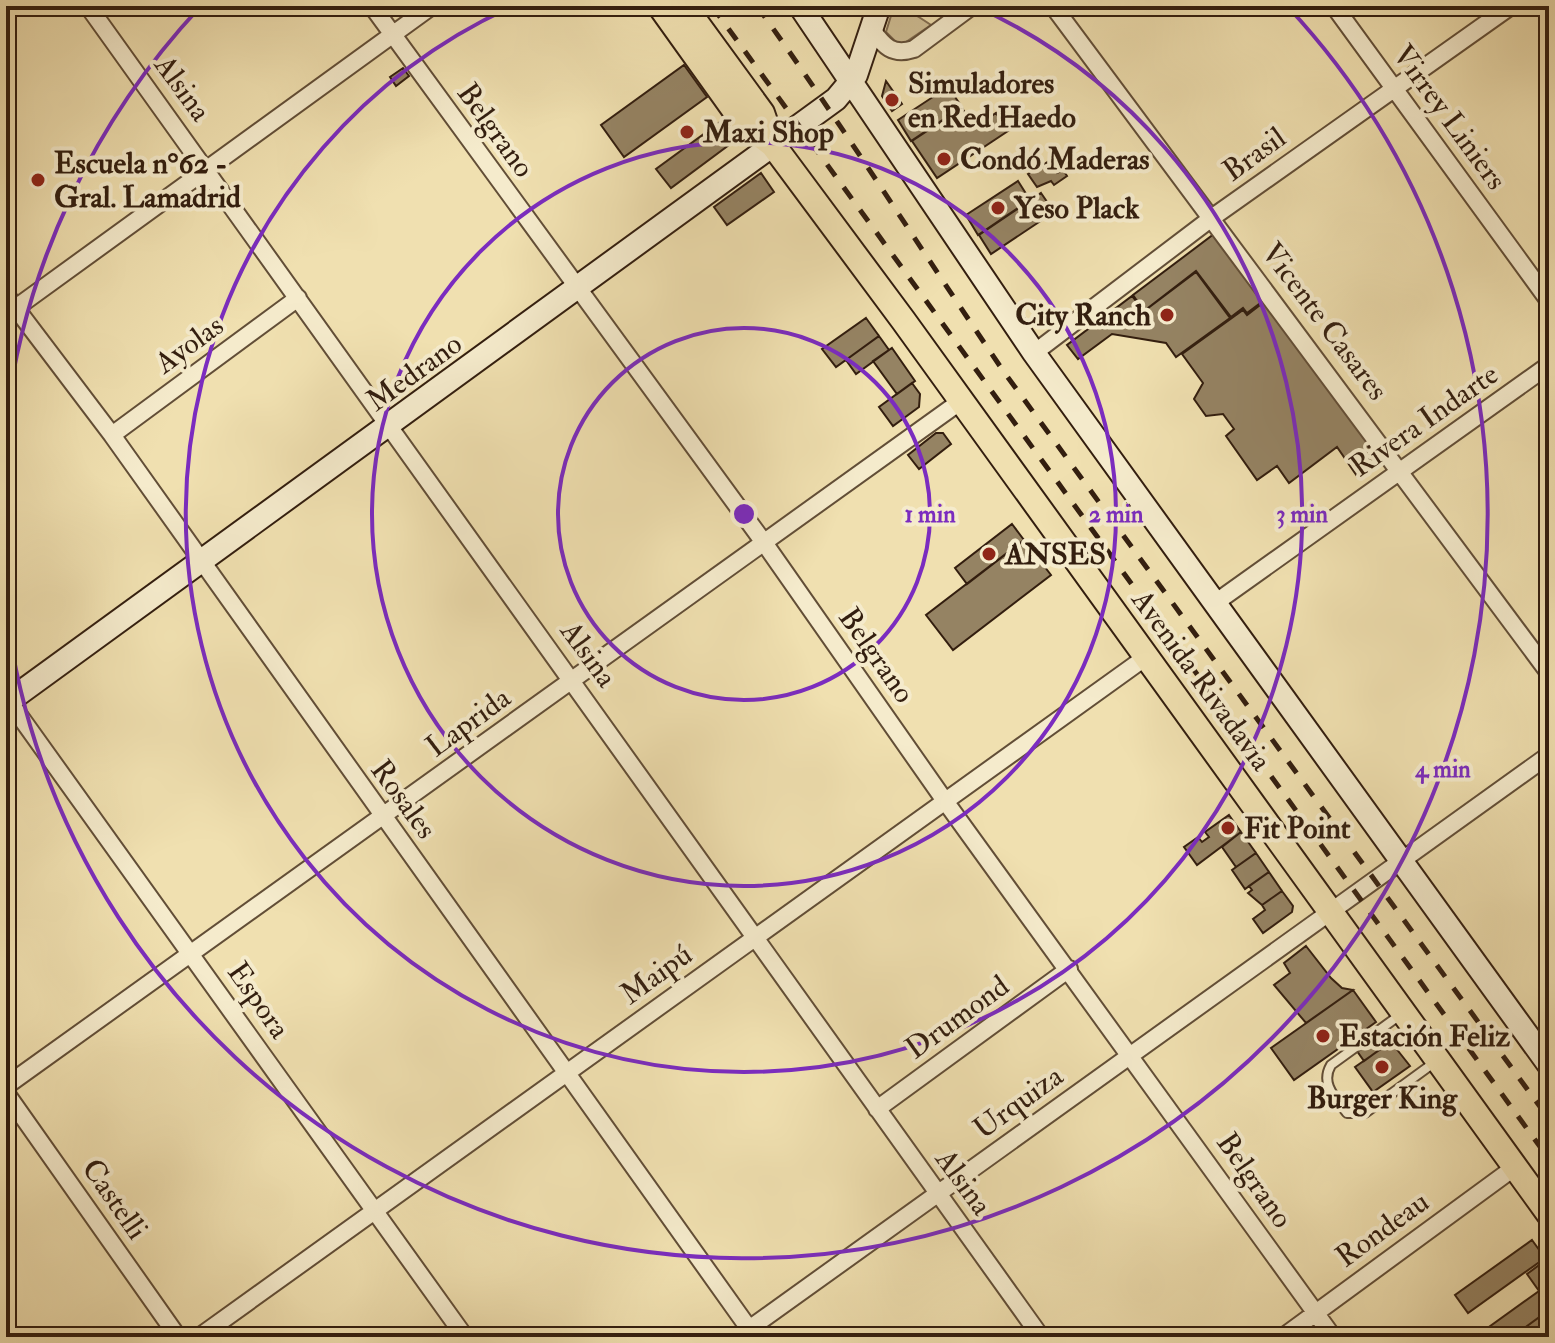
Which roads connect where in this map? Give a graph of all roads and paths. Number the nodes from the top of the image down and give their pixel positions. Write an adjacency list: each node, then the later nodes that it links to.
1 (88, 6): 17 (street, Alsina)
2 (372, 6): 13 (street, Belgrano)
3 (432, 6): 13 (street)
4 (660, 6): 16 (main road, Avenida Rivadavia)
5 (684, 6): 16 (main road, Avenida Rivadavia)
6 (800, 6): 14 (main road, Avenida Rivadavia)
7 (879, 6): 12 (main road)
8 (972, 6): 12 (street)
9 (1053, 6): 18 (street, Vicente Casares)
10 (1334, 6): 15 (street, Virrey Liniers)
11 (1511, 6): 15 (street, Brasil)
12 (872, 30): 14 (main road)
13 (392, 34): 17 (street); 19 (street, Belgrano)
14 (851, 83): 16 (main road, Medrano); 23 (main road, Avenida Rivadavia)
15 (1394, 88): 18 (street, Brasil); 21 (street, Virrey Liniers)
16 (773, 145): 19 (main road, Medrano); 25 (main road, Avenida Rivadavia)
17 (208, 171): 20 (street, Alsina); 22 (street)
18 (1213, 217): 23 (street, Brasil); 28 (street, Vicente Casares)
19 (577, 289): 26 (main road, Medrano); 29 (street, Belgrano)
20 (298, 298): 26 (street, Alsina); 27 (street, Ayolas)
21 (1549, 301)
22 (9, 306): 27 (street, Rosales)
23 (1034, 353): 31 (main road, Avenida Rivadavia)
24 (1549, 365): 28 (street, Rivera Indarte)
25 (961, 401): 29 (street, Laprida); 32 (main road, Avenida Rivadavia)
26 (390, 427): 30 (main road, Medrano); 34 (street, Alsina)
27 (112, 435): 30 (street, Rosales)
28 (1401, 471): 31 (street, Rivera Indarte); 33 (street, Vicente Casares)
29 (765, 544): 34 (street, Laprida); 37 (street, Belgrano)
30 (201, 562): 35 (main road, Medrano); 38 (street, Rosales)
31 (1215, 603): 39 (main road, Avenida Rivadavia)
32 (1146, 657): 37 (street, Maipú); 40 (main road, Avenida Rivadavia)
33 (1549, 673)
34 (574, 681): 38 (street, Laprida); 41 (street, Alsina)
35 (7, 700): 42 (street, Espora)
36 (1549, 755): 39 (street, Urquiza)
37 (945, 801): 41 (street, Maipú); 43 (street, Belgrano)
38 (383, 818): 42 (street, Laprida); 48 (street, Rosales)
39 (1400, 862): 40 (street, Urquiza); 47 (main road, Avenida Rivadavia)
40 (1331, 911): 44 (main road, Avenida Rivadavia); 45 (street, Urquiza)
41 (755, 936): 48 (street, Maipú); 51 (street, Alsina)
42 (192, 953): 49 (street, Laprida); 54 (street, Espora)
43 (1069, 969): 45 (street, Belgrano); 51 (street, Drumond)
44 (1403, 1012): 46 (main road, Avenida Rivadavia); 46 (lane)
45 (1131, 1055): 53 (street, Urquiza); 56 (street, Belgrano)
46 (1438, 1060): 52 (main road, Avenida Rivadavia)
47 (1549, 1065)
48 (568, 1073): 54 (street, Maipú); 57 (street, Rosales)
49 (6, 1086)
50 (6, 1093): 58 (street, Castelli)
51 (877, 1109): 53 (street, Alsina)
52 (1515, 1167): 55 (main road, Avenida Rivadavia); 56 (street, Rondeau)
53 (938, 1194): 57 (street, Urquiza); 61 (street, Alsina)
54 (376, 1212): 59 (street, Maipú); 60 (street, Espora)
55 (1549, 1214)
56 (1316, 1312): 62 (street, Rondeau); 63 (street, Belgrano)
57 (747, 1334)
58 (178, 1337)
59 (199, 1337)
60 (465, 1337)
61 (1041, 1337)
62 (1283, 1337)
63 (1333, 1337)

